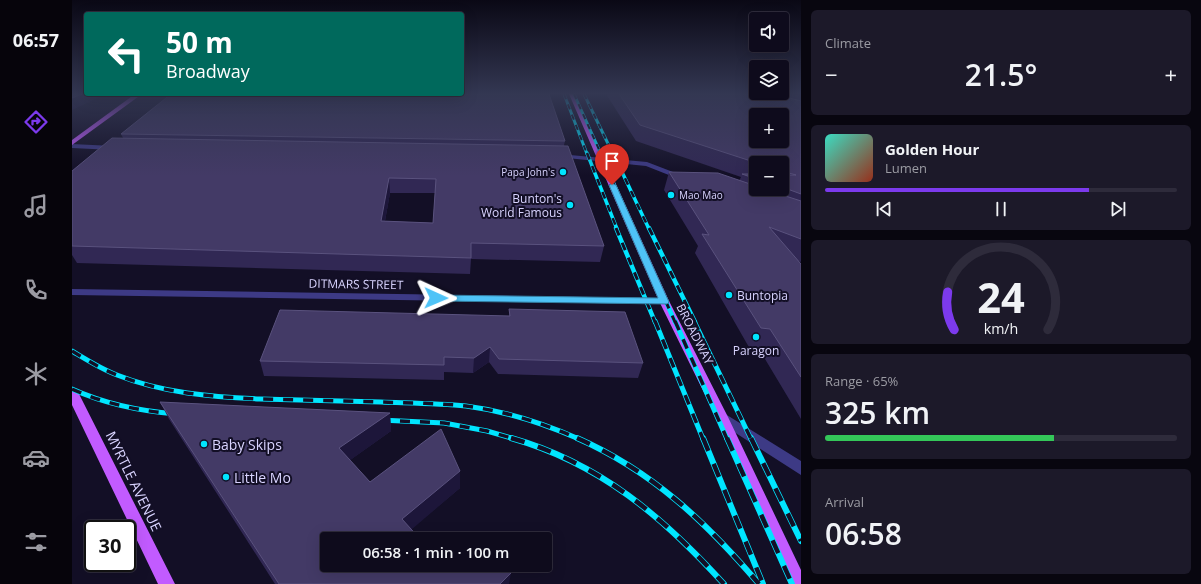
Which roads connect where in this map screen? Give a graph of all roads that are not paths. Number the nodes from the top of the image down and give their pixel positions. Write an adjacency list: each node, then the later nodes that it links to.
1 (103, 121): 3 (main road)
2 (584, 121): 6 (main road, BROADWAY)
3 (72, 145): 4 (street)
4 (119, 148)
5 (548, 156): 6 (street)
6 (601, 159): 7 (street); 9 (main road, BROADWAY)
7 (691, 180)
8 (72, 292): 9 (street, DITMARS STREET)
9 (664, 302): 11 (main road, BROADWAY)
10 (72, 392): 13 (main road, MYRTLE AVENUE)
11 (722, 417): 12 (street); 14 (main road, BROADWAY)
12 (801, 469)
13 (167, 584)
14 (800, 584)

